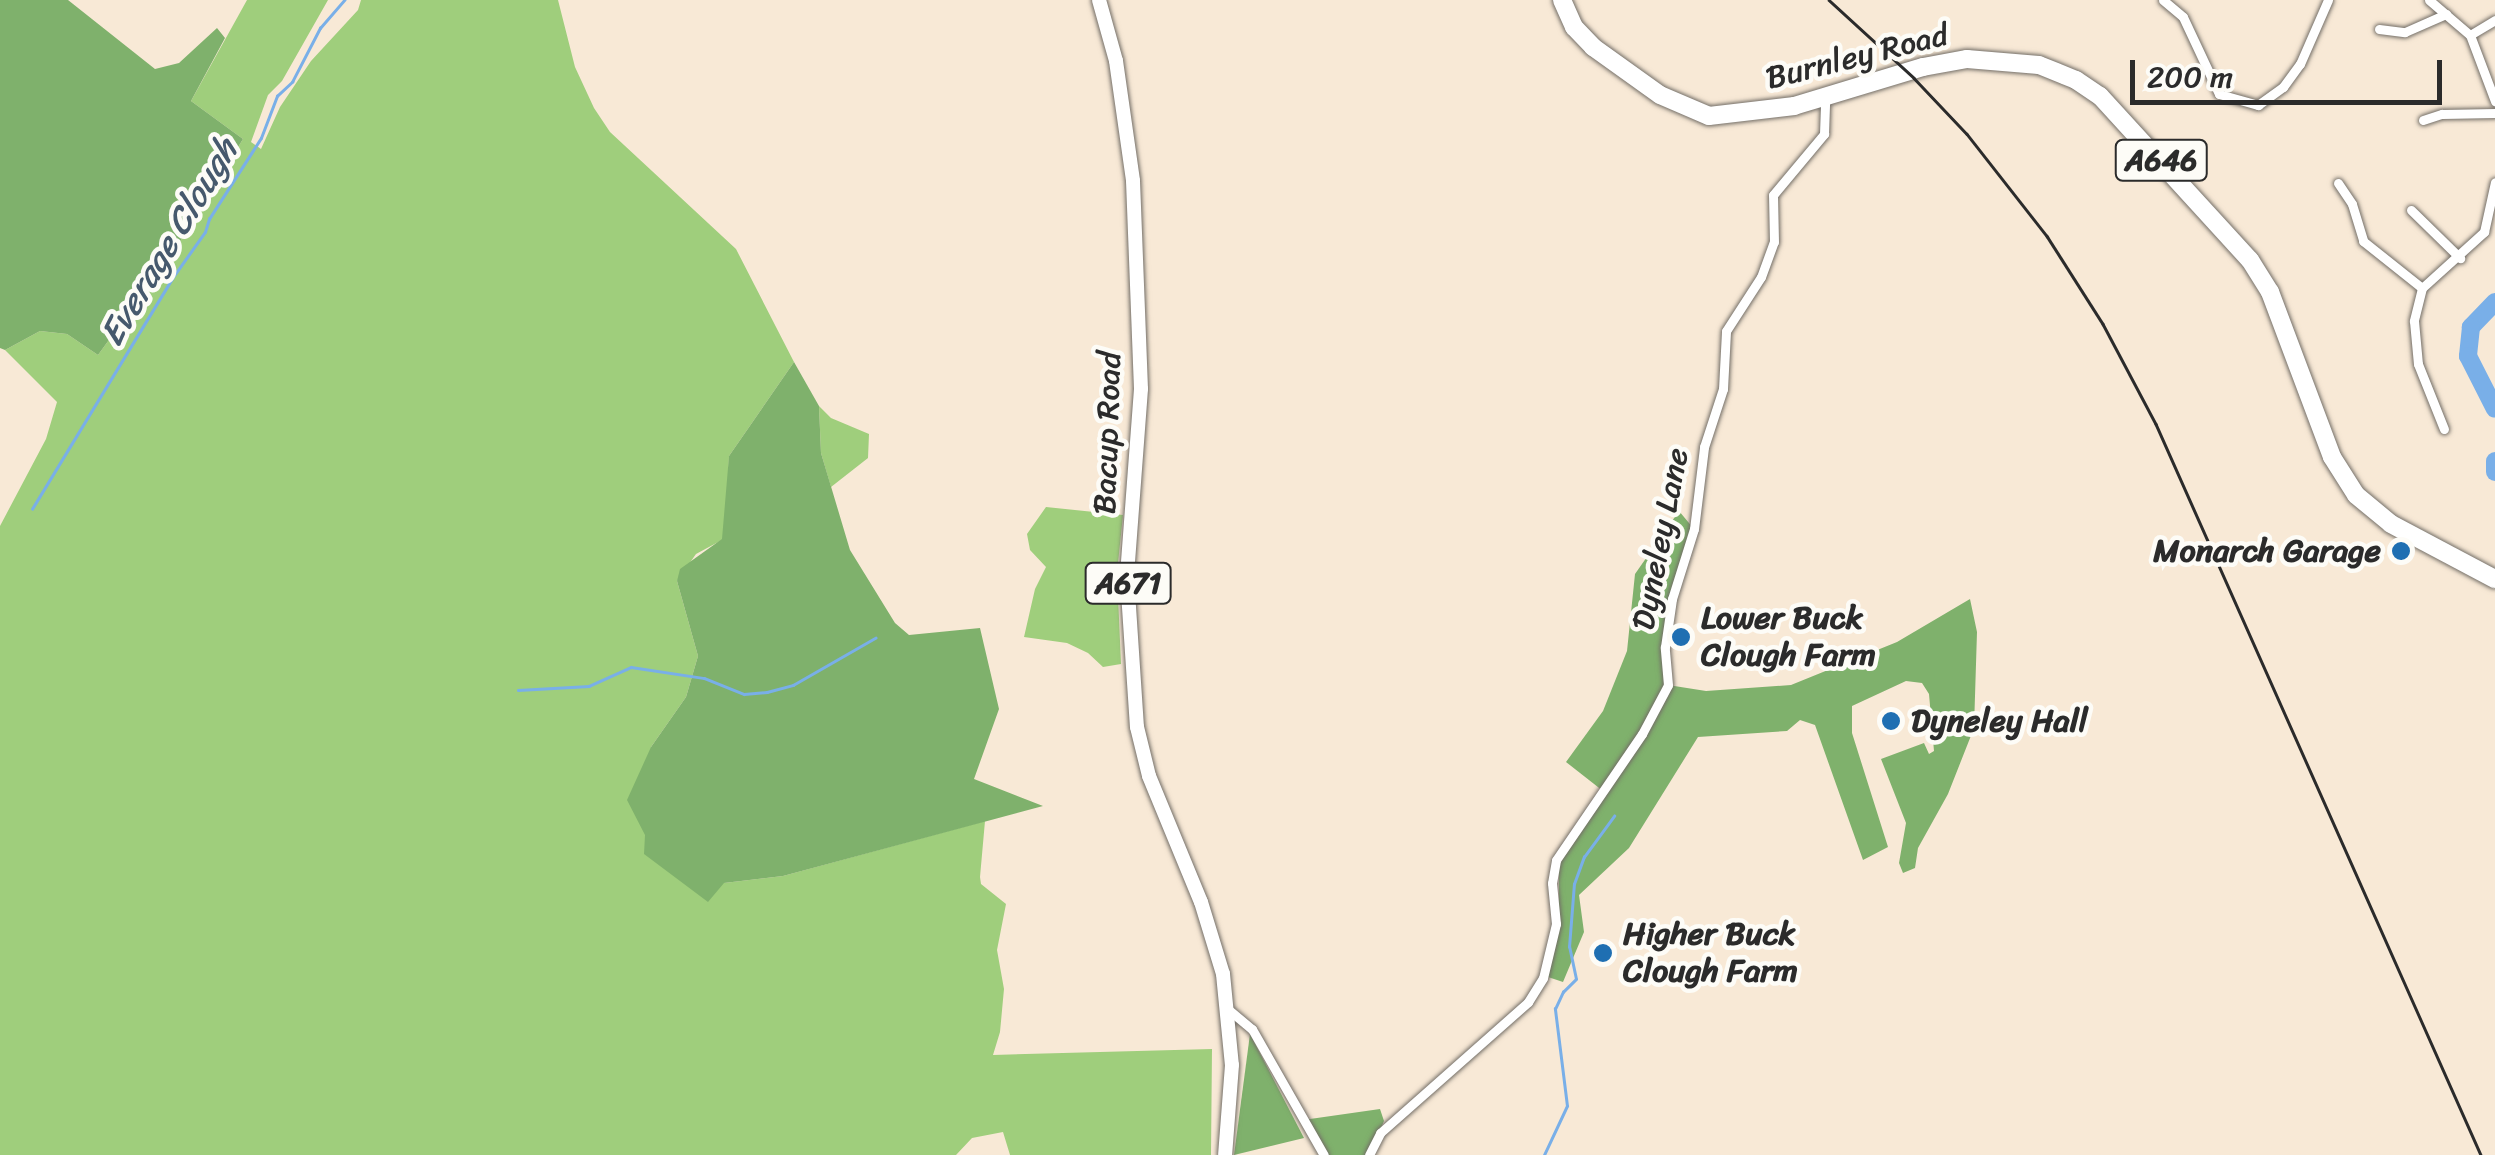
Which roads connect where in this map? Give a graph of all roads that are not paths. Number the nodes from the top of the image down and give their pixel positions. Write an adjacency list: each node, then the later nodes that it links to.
1 (1100, 0): 21 (main road, Bacup Road / A671)
2 (1562, 0): 10 (highway, Burnley Road / A646)
3 (2163, 0): 4 (street)
4 (2328, 0)
5 (2429, 0): 6 (street)
6 (2446, 14): 8 (street); 9 (street)
7 (2495, 20): 9 (street)
8 (2379, 29)
9 (2470, 35): 11 (street)
10 (1826, 97): 20 (highway, Burnley Road / A646); 24 (street, Dyneley Lane)
11 (2495, 102)
12 (2495, 113): 13 (street)
13 (2423, 120)
14 (2495, 182): 17 (street)
15 (2338, 183): 18 (street)
16 (2411, 210): 17 (street)
17 (2460, 258): 18 (street)
18 (2422, 288): 19 (street)
19 (2444, 430)
20 (2495, 579)
21 (1229, 1010): 22 (main road, Bacup Road / A671); 23 (street)
22 (1226, 1155)
23 (1324, 1155)
24 (1369, 1155)

